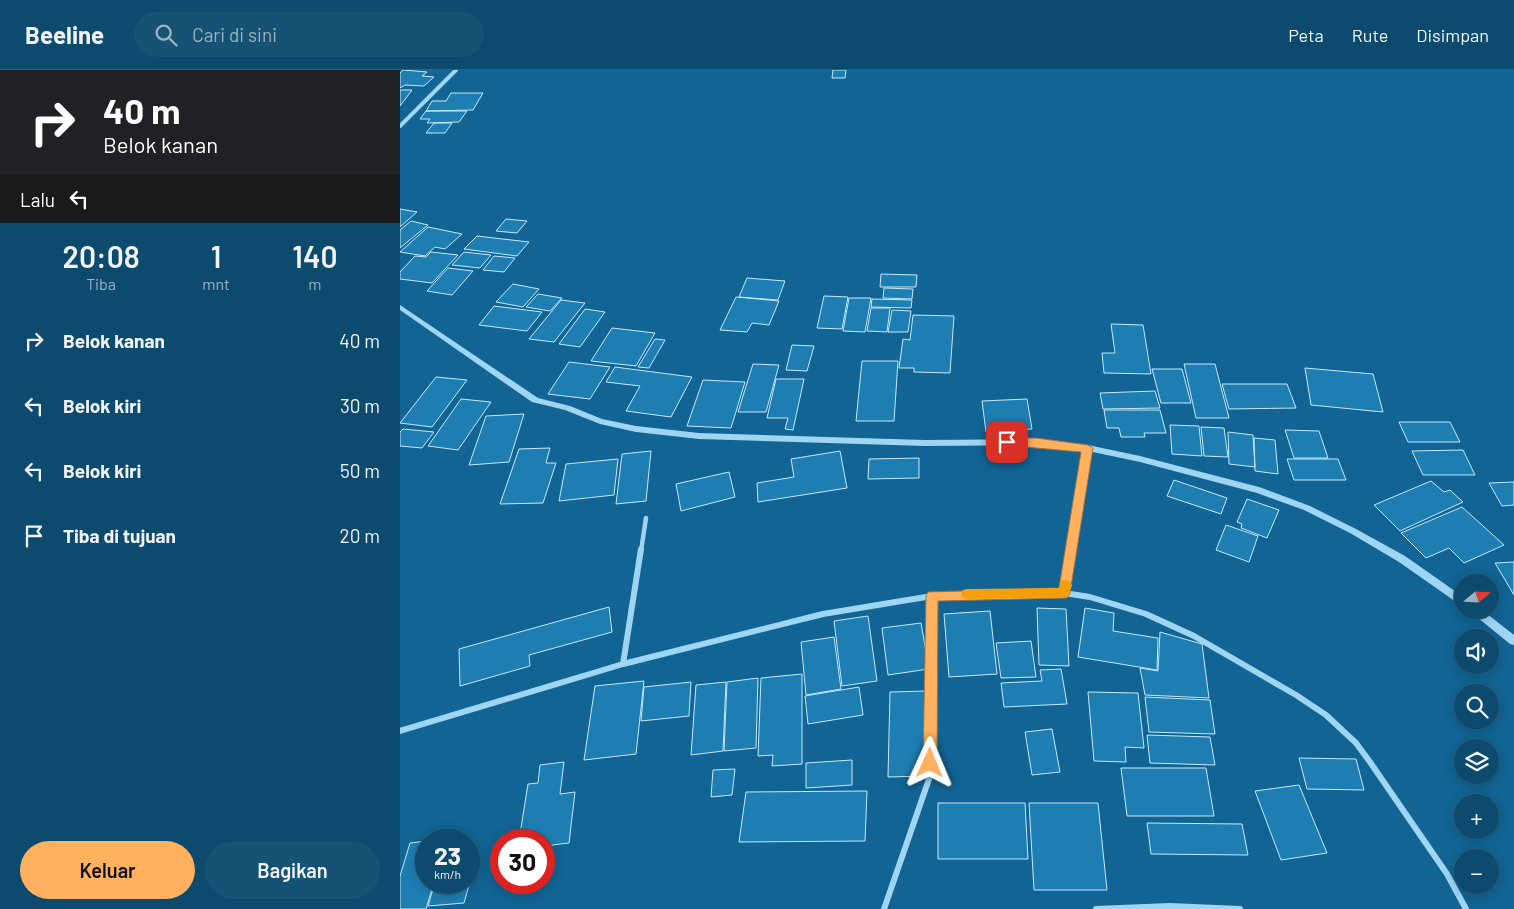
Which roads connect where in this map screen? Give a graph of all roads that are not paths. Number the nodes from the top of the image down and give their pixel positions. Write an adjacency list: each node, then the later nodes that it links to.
1 (456, 70): 2 (street)
2 (400, 126)
3 (400, 307): 4 (street)
4 (1088, 448): 6 (street); 7 (street)
5 (646, 518): 11 (street)
6 (1064, 593): 8 (street); 16 (street)
7 (1454, 595)
8 (932, 596): 11 (street); 13 (street)
9 (1486, 619): 10 (street)
10 (1514, 641)
11 (623, 664): 12 (street)
12 (400, 731)
13 (884, 909)
14 (1096, 909): 15 (street)
15 (1240, 909)
16 (1466, 909)

